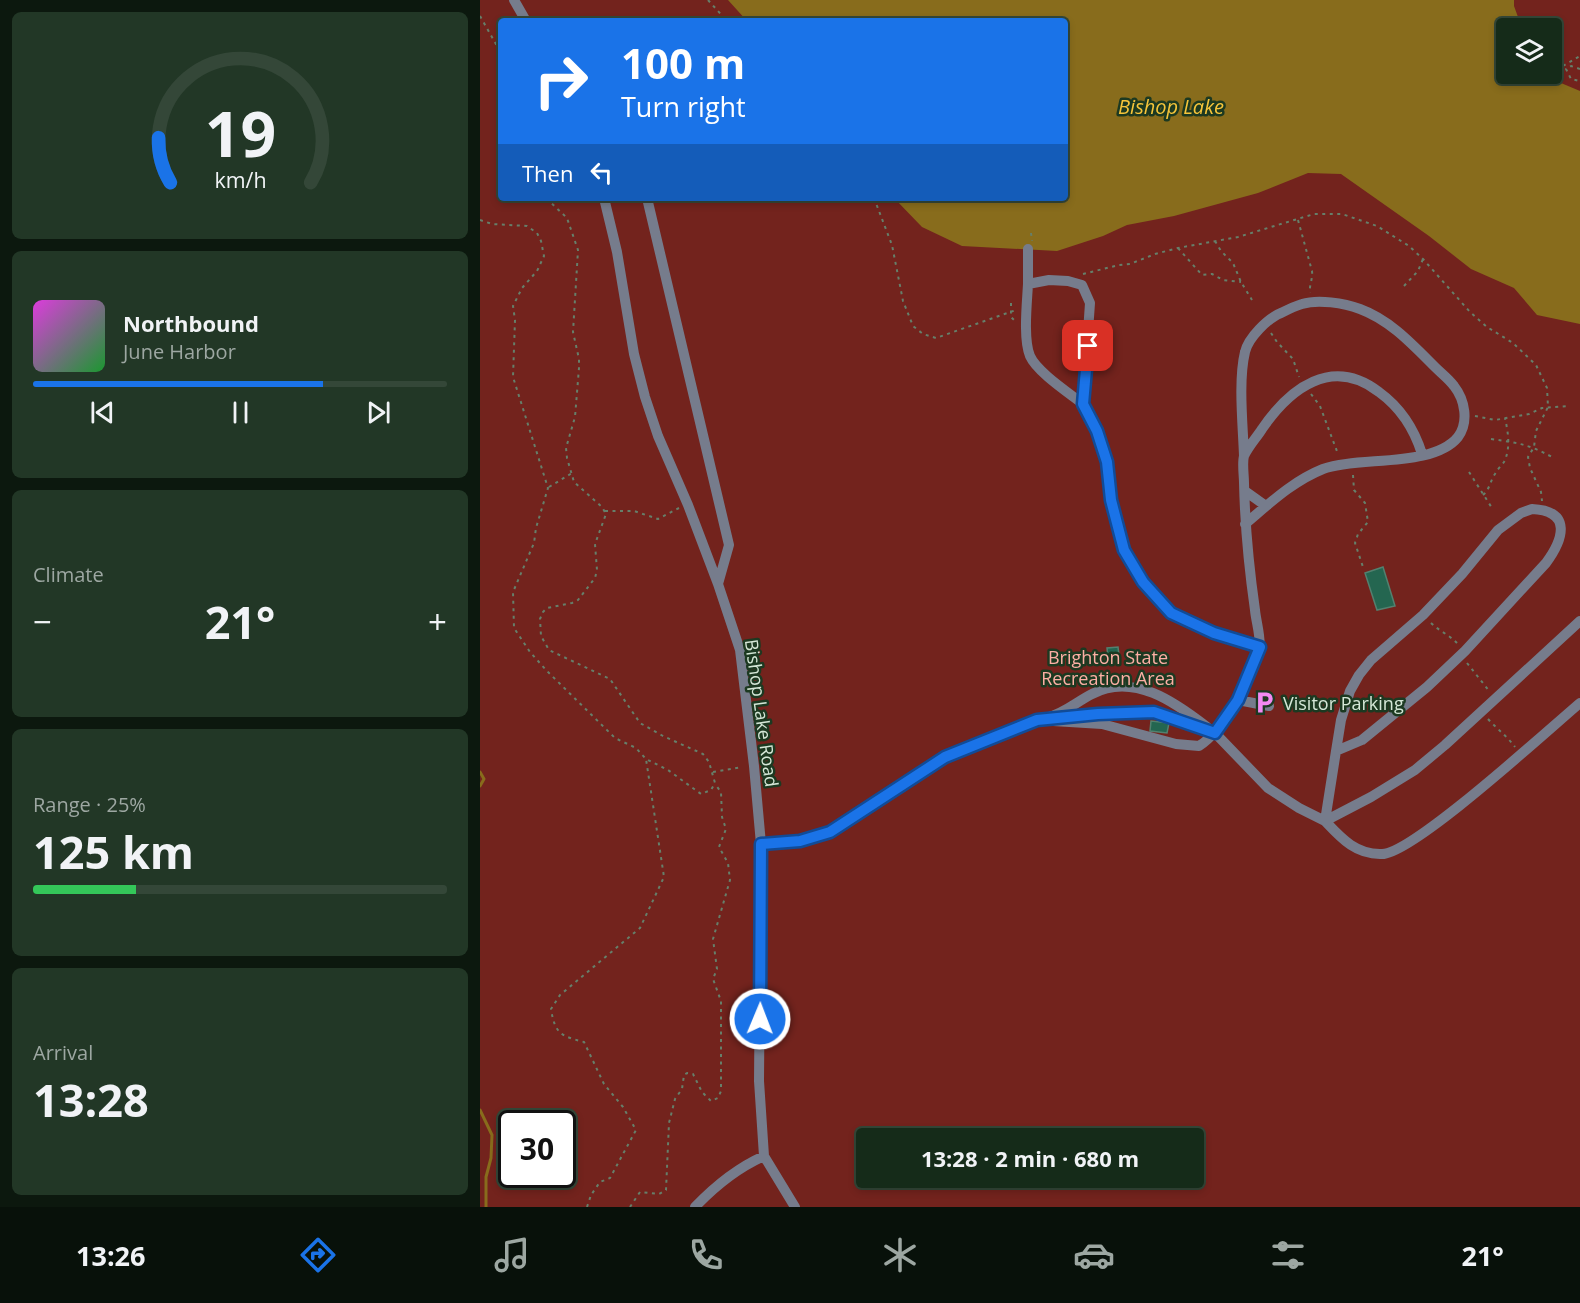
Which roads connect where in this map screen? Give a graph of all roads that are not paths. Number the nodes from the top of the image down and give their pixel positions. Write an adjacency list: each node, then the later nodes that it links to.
1 (514, 0): 2 (street)
2 (524, 18)
3 (605, 201): 13 (street, Bishop Lake Road)
4 (648, 201): 13 (street)
5 (1028, 249): 6 (street)
6 (1028, 284): 7 (street); 7 (street)
7 (1083, 404): 15 (street)
8 (1422, 454): 9 (street); 9 (street); 11 (street)
9 (1244, 456): 10 (street)
10 (1245, 491): 11 (street); 12 (street)
11 (1266, 506): 12 (street)
12 (1245, 524): 15 (street)
13 (718, 584): 25 (street, Bishop Lake Road)
14 (1580, 621): 24 (street)
15 (1260, 647): 16 (street)
16 (1238, 700): 18 (street); 20 (street)
17 (1580, 703): 24 (street)
18 (1269, 706)
19 (1037, 720): 20 (street); 20 (street); 20 (street); 25 (street)
20 (1215, 733): 24 (street)
21 (1339, 734): 22 (street); 22 (street); 23 (street)
22 (1362, 740): 23 (street)
23 (1336, 751): 24 (street)
24 (1325, 821)
25 (761, 844): 26 (street, Bishop Lake Road)
26 (764, 1156): 27 (street); 28 (street, Bishop Lake Road)
27 (695, 1207)
28 (795, 1207)

